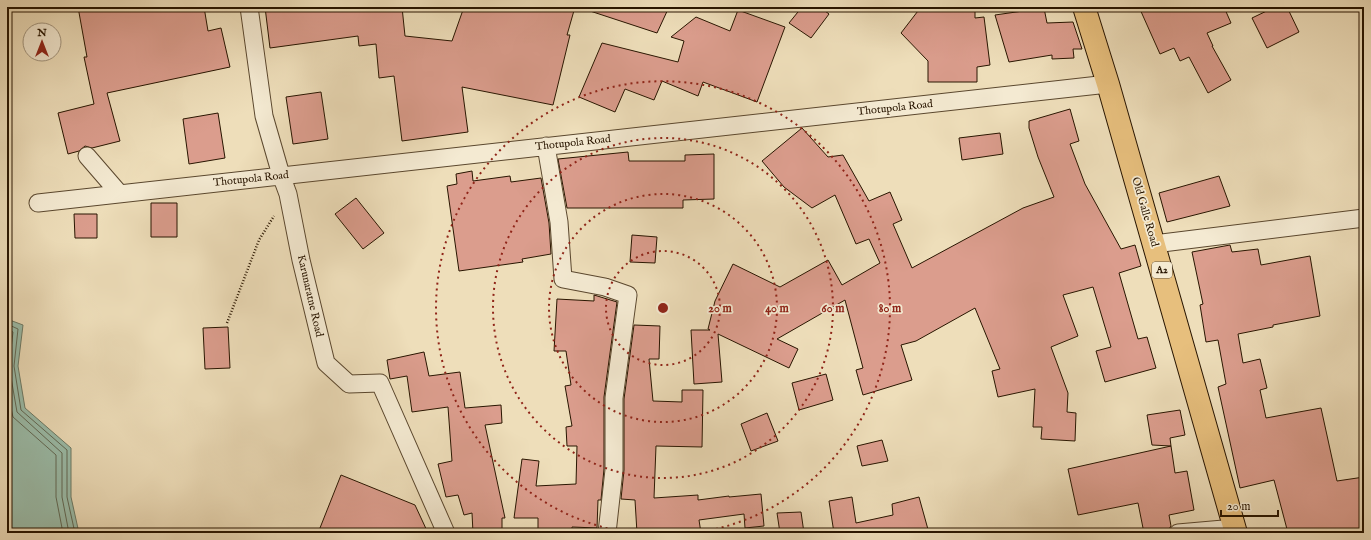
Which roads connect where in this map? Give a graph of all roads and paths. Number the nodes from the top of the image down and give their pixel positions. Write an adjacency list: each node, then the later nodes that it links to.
1 (249, 7): 6 (street, Karunaratne Road)
2 (1084, 7): 3 (highway, Old Galle Road / A2)
3 (1108, 84): 4 (street, Thotupola Road); 11 (highway, Old Galle Road / A2)
4 (546, 146): 6 (street, Thotupola Road); 15 (street)
5 (87, 156): 7 (street)
6 (281, 175): 7 (street, Thotupola Road); 8 (street, Karunaratne Road)
7 (119, 193): 9 (street, Thotupola Road)
8 (288, 194): 12 (path); 14 (street, Karunaratne Road)
9 (38, 203)
10 (1364, 218): 11 (street)
11 (1154, 244): 13 (highway, Old Galle Road / A2)
12 (226, 323)
13 (1235, 530): 16 (street)
14 (446, 533)
15 (607, 533)
16 (1178, 533)

